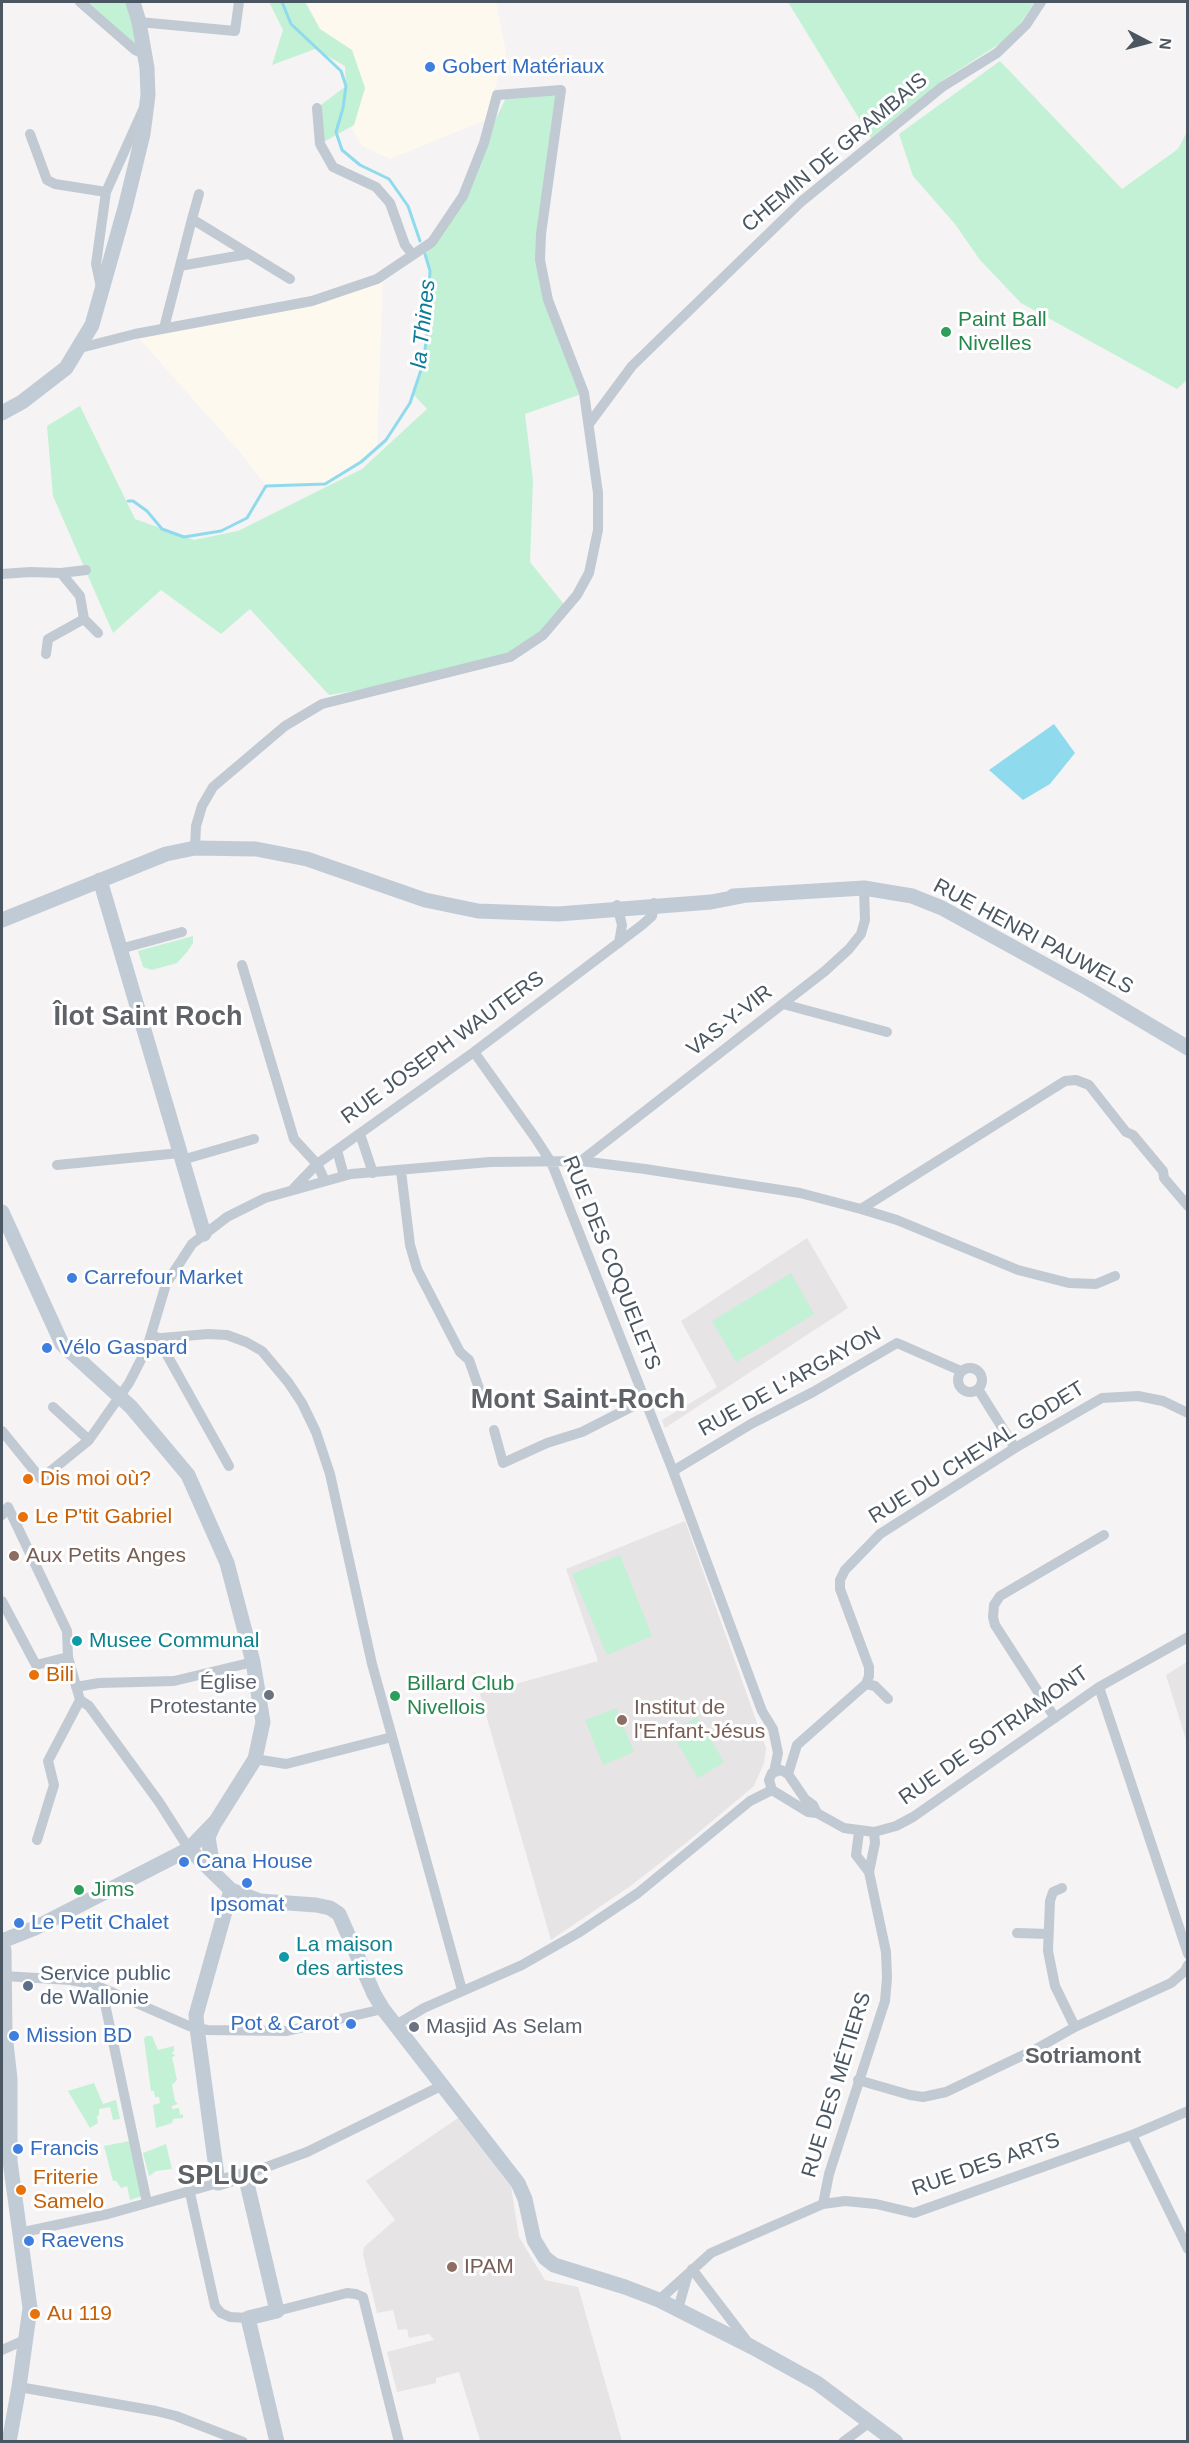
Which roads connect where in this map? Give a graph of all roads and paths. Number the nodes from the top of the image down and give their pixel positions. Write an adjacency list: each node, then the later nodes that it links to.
1 (80, 2): 6 (street)
2 (133, 2): 5 (main road)
3 (239, 2): 5 (street)
4 (1041, 2): 21 (street, CHEMIN DE GRAMBAIS)
5 (140, 22): 6 (main road)
6 (146, 55): 7 (main road)
7 (147, 102): 10 (street); 17 (main road)
8 (316, 108): 14 (street)
9 (30, 134): 10 (street)
10 (106, 192): 17 (street)
11 (199, 194): 12 (street)
12 (192, 219): 13 (street); 15 (street)
13 (248, 254): 15 (street); 16 (street)
14 (413, 255): 18 (street); 21 (street)
15 (180, 266): 18 (street)
16 (290, 279)
17 (103, 292): 19 (main road)
18 (164, 328): 19 (street)
19 (80, 348): 20 (main road)
20 (2, 413)
21 (589, 424): 28 (street)
22 (86, 570): 23 (street)
23 (62, 573): 24 (street); 25 (street)
24 (2, 574)
25 (84, 619): 26 (street); 27 (street)
26 (98, 633)
27 (46, 654)
28 (189, 849): 29 (main road); 32 (main road, RUE HENRI PAUWELS)
29 (100, 880): 33 (main road); 36 (main road)
30 (864, 888): 31 (main road, RUE HENRI PAUWELS); 38 (street, VAS-Y-VIR); 40 (main road, RUE HENRI PAUWELS)
31 (654, 903): 32 (main road, RUE HENRI PAUWELS); 35 (street, RUE JOSEPH WAUTERS)
32 (617, 906): 35 (street)
33 (2, 920)
34 (182, 932): 36 (street)
35 (619, 943): 41 (street, RUE JOSEPH WAUTERS)
36 (120, 949): 45 (main road)
37 (242, 965): 48 (street)
38 (783, 1004): 39 (street); 46 (street, VAS-Y-VIR)
39 (887, 1032)
40 (1188, 1048)
41 (474, 1052): 42 (street, RUE JOSEPH WAUTERS); 47 (street, RUE DES COQUELETS)
42 (360, 1134): 44 (street, RUE JOSEPH WAUTERS); 51 (street)
43 (254, 1138): 45 (street)
44 (337, 1150): 48 (street, RUE JOSEPH WAUTERS); 52 (street)
45 (181, 1157): 49 (street); 58 (main road)
46 (581, 1161): 47 (street); 56 (street)
47 (550, 1162): 50 (street); 65 (street, RUE DES COQUELETS)
48 (317, 1164): 53 (street); 54 (street, RUE JOSEPH WAUTERS)
49 (57, 1165)
50 (401, 1171): 51 (street); 63 (street)
51 (373, 1173): 52 (street)
52 (344, 1176): 53 (street)
53 (325, 1181): 54 (street)
54 (289, 1190): 58 (street)
55 (1188, 1206): 56 (street)
56 (861, 1209): 59 (street)
57 (2, 1212): 64 (main road)
58 (204, 1234): 60 (street)
59 (1115, 1276)
60 (154, 1338): 64 (street); 72 (street); 86 (street)
61 (961, 1371): 62 (street); 62 (street); 73 (street, RUE DE L'ARGAYON)
62 (978, 1389): 71 (street)
63 (481, 1394)
64 (119, 1397): 70 (street); 79 (main road)
65 (645, 1400): 68 (street); 73 (street, RUE DES COQUELETS)
66 (53, 1407): 70 (street)
67 (1188, 1413): 71 (street, RUE DU CHEVAL GODET)
68 (494, 1430)
69 (2, 1431): 70 (street)
70 (89, 1440)
71 (1015, 1448): 80 (street, RUE DU CHEVAL GODET)
72 (229, 1466)
73 (673, 1471): 88 (street, RUE DES COQUELETS)
74 (5, 1511): 78 (street)
75 (1104, 1535): 85 (street)
76 (2, 1601): 78 (street)
77 (1188, 1637): 81 (street, RUE DE SOTRIAMONT)
78 (68, 1657): 82 (street)
79 (253, 1662): 82 (street); 89 (main road)
80 (866, 1684): 84 (street); 87 (street)
81 (1099, 1686): 85 (street, RUE DE SOTRIAMONT); 106 (street)
82 (76, 1687): 83 (street)
83 (80, 1700): 97 (street); 98 (street)
84 (888, 1700)
85 (1054, 1718): 96 (street, RUE DE SOTRIAMONT)
86 (392, 1737): 89 (street); 109 (street)
87 (797, 1744): 88 (street); 91 (street)
88 (778, 1753): 90 (street, RUE DES COQUELETS)
89 (255, 1759): 94 (main road)
90 (774, 1772): 91 (street); 92 (street)
91 (789, 1777): 92 (street); 93 (street, RUE DE SOTRIAMONT)
92 (776, 1791): 93 (street, RUE DE SOTRIAMONT); 109 (street)
93 (817, 1813): 95 (street, RUE DE SOTRIAMONT)
94 (216, 1821): 98 (main road); 100 (main road)
95 (859, 1832): 96 (street, RUE DE SOTRIAMONT); 99 (street)
96 (874, 1832): 99 (street)
97 (37, 1840)
98 (189, 1849): 100 (main road); 105 (main road)
99 (869, 1872): 116 (street, RUE DES MÉTIERS)
100 (215, 1876): 102 (main road)
101 (1062, 1888): 104 (street)
102 (231, 1890): 111 (main road); 114 (main road)
103 (1017, 1933): 104 (street)
104 (1048, 1934): 113 (street)
105 (2, 1941): 108 (main road)
106 (1188, 1953)
107 (1188, 1965): 113 (street)
108 (4, 1976): 110 (street); 115 (main road)
109 (462, 1990): 112 (street)
110 (112, 1992): 114 (street); 124 (street)
111 (383, 2009): 112 (main road); 114 (street)
112 (396, 2025): 117 (main road)
113 (1075, 2027): 116 (street)
114 (197, 2028): 122 (main road)
115 (3, 2034): 120 (main road)
116 (858, 2080): 125 (street, RUE DES MÉTIERS)
117 (443, 2085): 121 (street); 129 (main road)
118 (1188, 2111): 119 (street, RUE DES ARTS)
119 (1132, 2135): 125 (street, RUE DES ARTS); 127 (street)
120 (6, 2163): 126 (main road)
121 (245, 2175): 122 (main road); 131 (main road)
122 (218, 2183): 123 (street)
123 (190, 2193): 124 (street); 132 (street)
124 (147, 2204): 126 (street)
125 (823, 2204): 128 (street, RUE DES ARTS)
126 (19, 2233): 133 (main road)
127 (1188, 2249)
128 (690, 2271): 129 (street, RUE DES ARTS); 130 (street); 134 (street)
129 (659, 2300): 130 (main road)
130 (678, 2309): 134 (main road)
131 (277, 2311): 132 (main road); 141 (street)
132 (248, 2318): 140 (main road)
133 (27, 2339): 135 (street); 136 (main road)
134 (752, 2347): 137 (main road)
135 (2, 2350)
136 (19, 2386): 138 (main road); 139 (street)
137 (870, 2422): 142 (street); 143 (main road)
138 (9, 2442)
139 (243, 2442)
140 (277, 2442)
141 (399, 2442)
142 (843, 2442)
143 (896, 2442)

